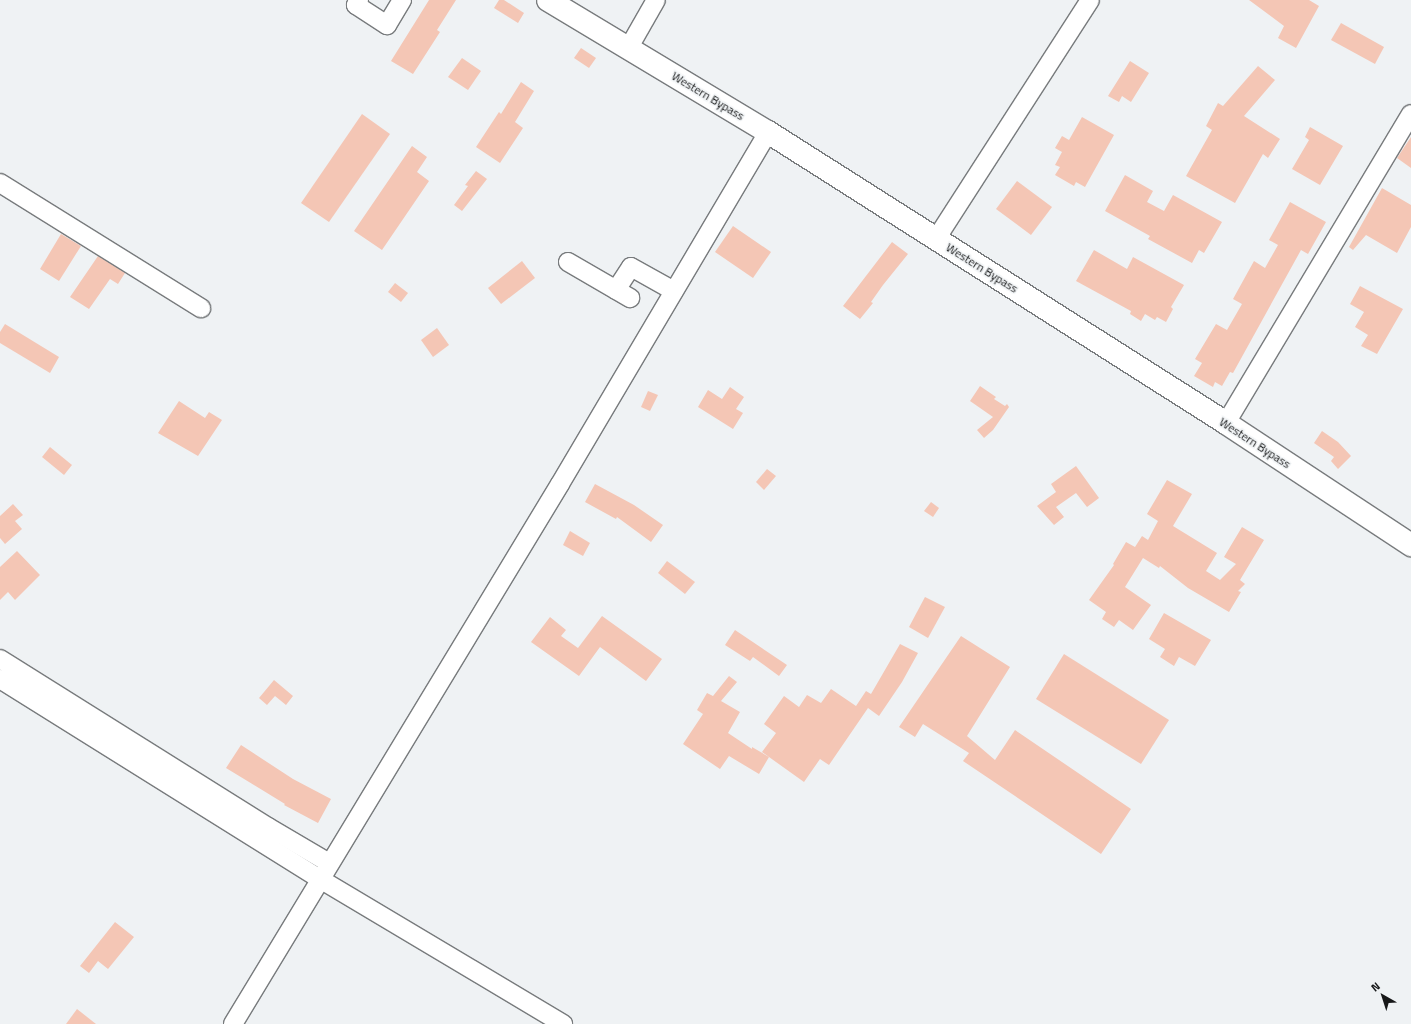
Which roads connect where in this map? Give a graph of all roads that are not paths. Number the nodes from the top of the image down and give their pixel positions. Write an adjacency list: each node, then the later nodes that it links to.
1 (359, 0): 2 (street)
2 (402, 0)
3 (548, 0): 6 (main road, Western Bypass)
4 (656, 0): 6 (street)
5 (1090, 0): 10 (street)
6 (628, 49): 8 (main road, Western Bypass)
7 (1411, 114): 14 (street)
8 (768, 132): 10 (main road, Western Bypass); 12 (street)
9 (0, 183): 13 (street)
10 (936, 239): 14 (main road, Western Bypass)
11 (568, 262): 12 (street)
12 (674, 291): 18 (street)
13 (201, 308)
14 (1226, 423): 15 (main road, Western Bypass)
15 (1411, 545)
16 (0, 659): 18 (street)
17 (0, 679): 19 (street)
18 (329, 863): 19 (street)
19 (320, 879): 20 (street); 21 (street)
20 (233, 1024)
21 (563, 1024)

